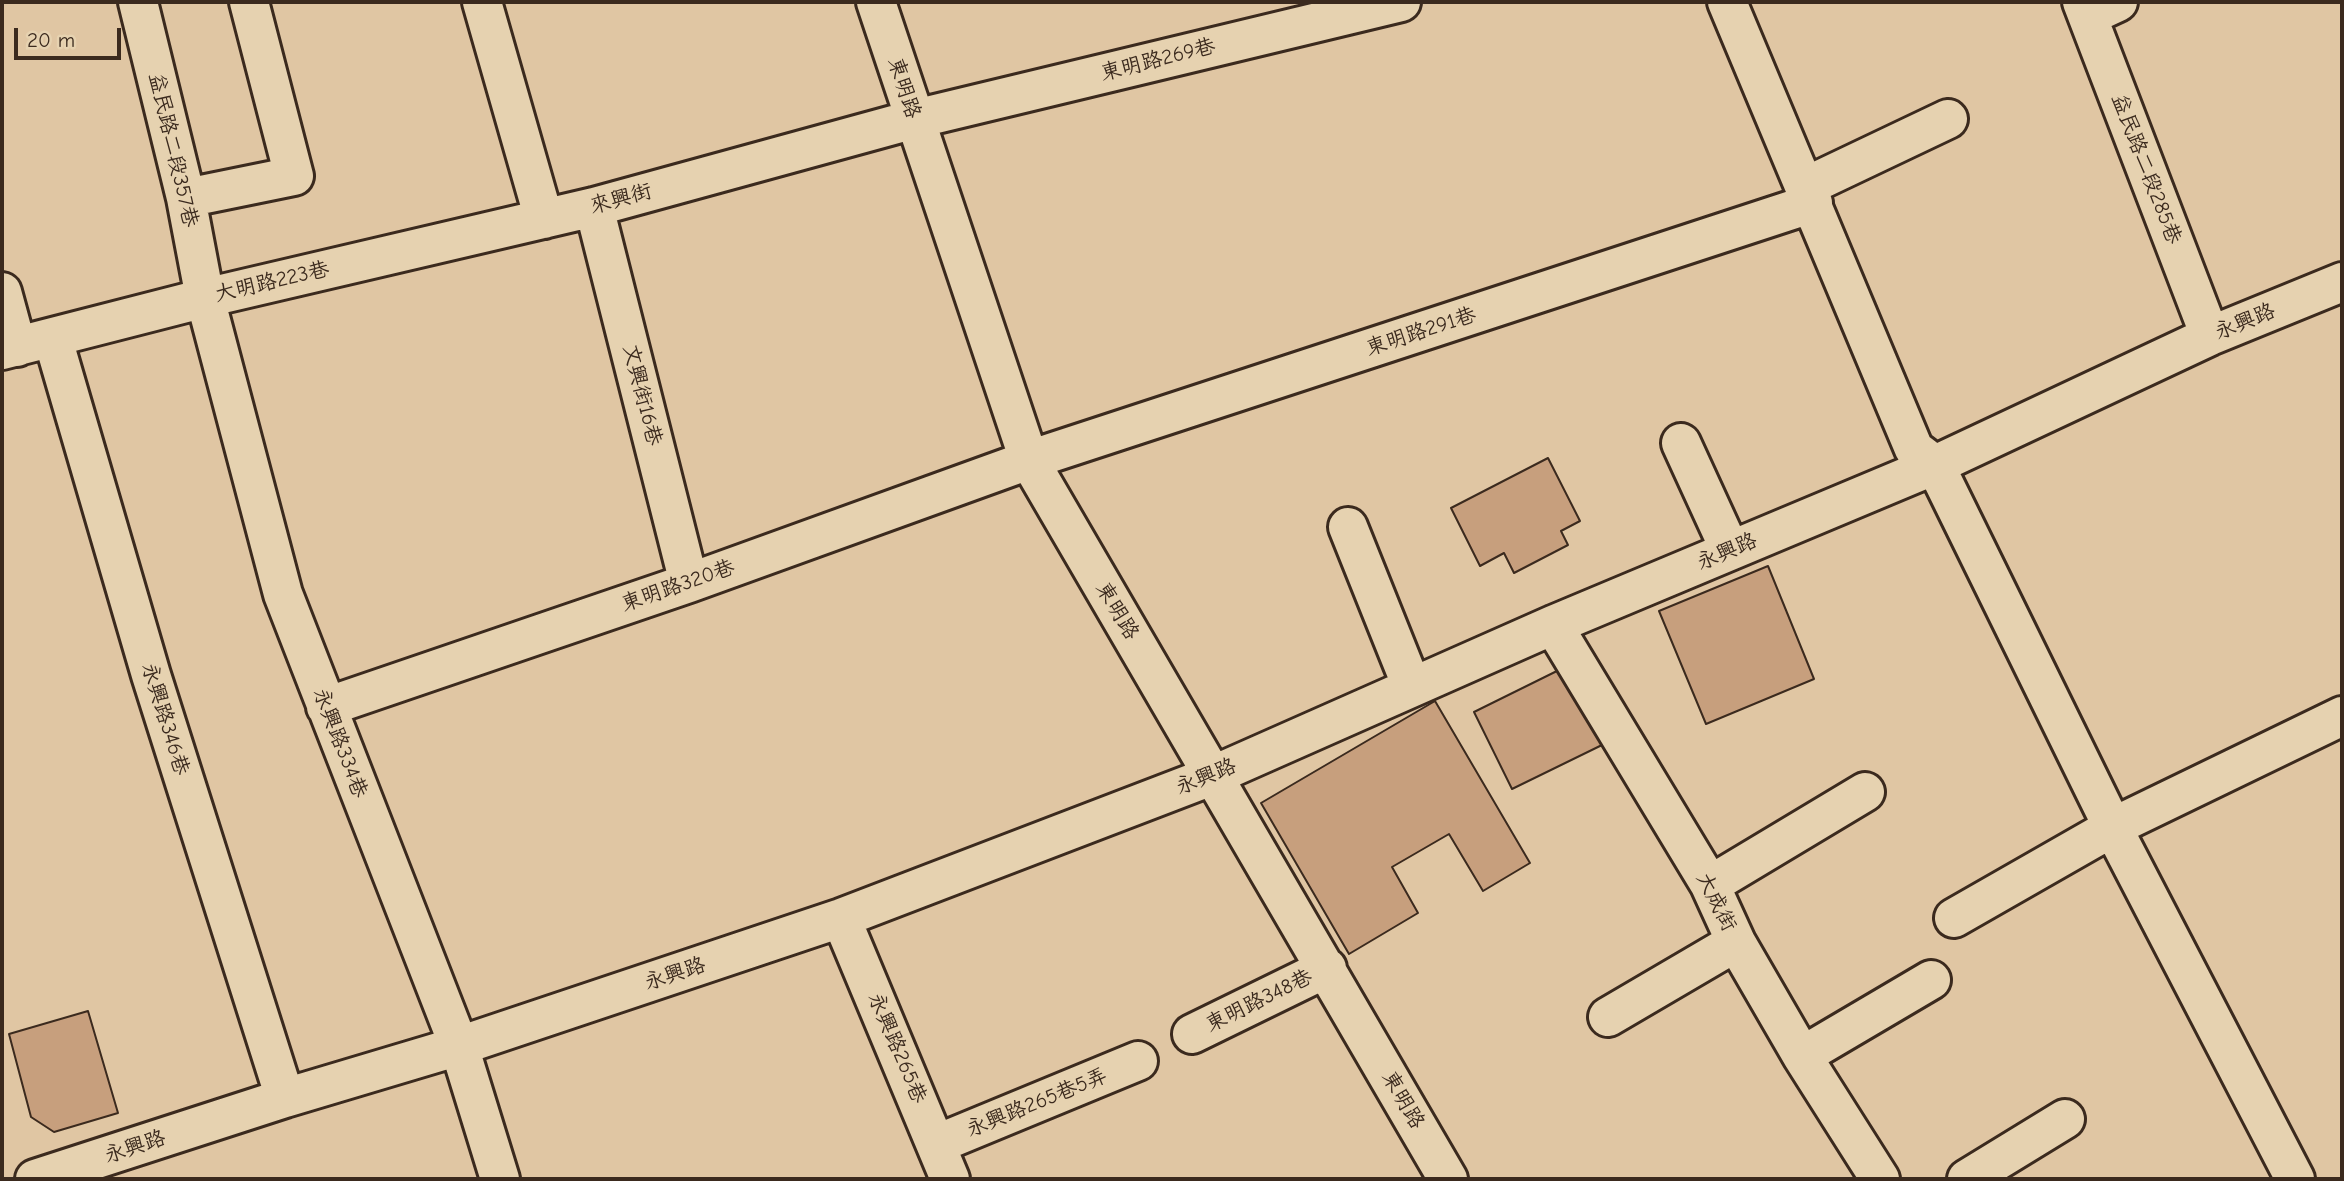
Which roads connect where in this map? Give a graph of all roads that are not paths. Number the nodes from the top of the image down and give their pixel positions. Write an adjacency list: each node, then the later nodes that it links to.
1 (138, 2): 12 (street, 益民路二段357巷)
2 (249, 2): 12 (street)
3 (482, 2): 14 (street)
4 (876, 2): 10 (street, 東明路)
5 (1401, 2): 8 (street, 東明路269巷)
6 (1727, 2): 11 (street)
7 (2096, 7): 18 (street, 益民路二段285巷)
8 (1326, 10): 10 (street, 東明路269巷)
9 (1948, 119): 11 (street, 東明路291巷)
10 (915, 120): 13 (street, 來興街); 21 (street, 東明路)
11 (1809, 195): 21 (street, 東明路291巷); 22 (street)
12 (186, 198): 17 (street, 益民路二段357巷)
13 (594, 207): 14 (street, 來興街); 25 (street, 文興街16巷)
14 (544, 219): 17 (street, 大明路223巷)
15 (2342, 282): 18 (street, 永興路)
16 (2, 292): 19 (street, 永興路346巷)
17 (205, 298): 19 (street, 大明路223巷); 28 (street, 永興路334巷)
18 (2210, 336): 22 (street, 永興路)
19 (24, 345): 44 (street, 永興路346巷)
20 (1681, 443): 24 (street)
21 (1029, 460): 25 (street, 東明路320巷); 30 (street, 東明路)
22 (1936, 465): 24 (street, 永興路); 32 (street)
23 (1348, 527): 27 (street)
24 (1730, 551): 26 (street, 永興路)
25 (689, 583): 28 (street, 東明路320巷)
26 (1553, 625): 27 (street, 永興路); 33 (street, 大成街)
27 (1412, 687): 30 (street, 永興路)
28 (326, 707): 41 (street, 永興路334巷)
29 (2342, 716): 32 (street)
30 (1214, 775): 34 (street, 永興路); 37 (street, 東明路)
31 (1865, 792): 33 (street)
32 (2115, 826): 35 (street); 53 (street)
33 (1710, 886): 36 (street, 大成街)
34 (841, 918): 41 (street, 永興路); 46 (street, 永興路265巷)
35 (1954, 918)
36 (1736, 942): 39 (street); 42 (street, 大成街)
37 (1326, 968): 40 (street, 東明路348巷); 50 (street, 東明路)
38 (1931, 980): 42 (street)
39 (1608, 1017)
40 (1192, 1034)
41 (459, 1046): 44 (street, 永興路); 48 (street, 永興路334巷)
42 (1802, 1056): 51 (street, 大成街)
43 (1138, 1061): 46 (street, 永興路265巷5弄)
44 (285, 1098): 47 (street, 永興路)
45 (2065, 1119): 52 (street)
46 (937, 1144): 49 (street, 永興路265巷)
47 (35, 1179)
48 (500, 1179)
49 (950, 1179)
50 (1448, 1179)
51 (1880, 1179)
52 (1967, 1179)
53 (2295, 1179)

